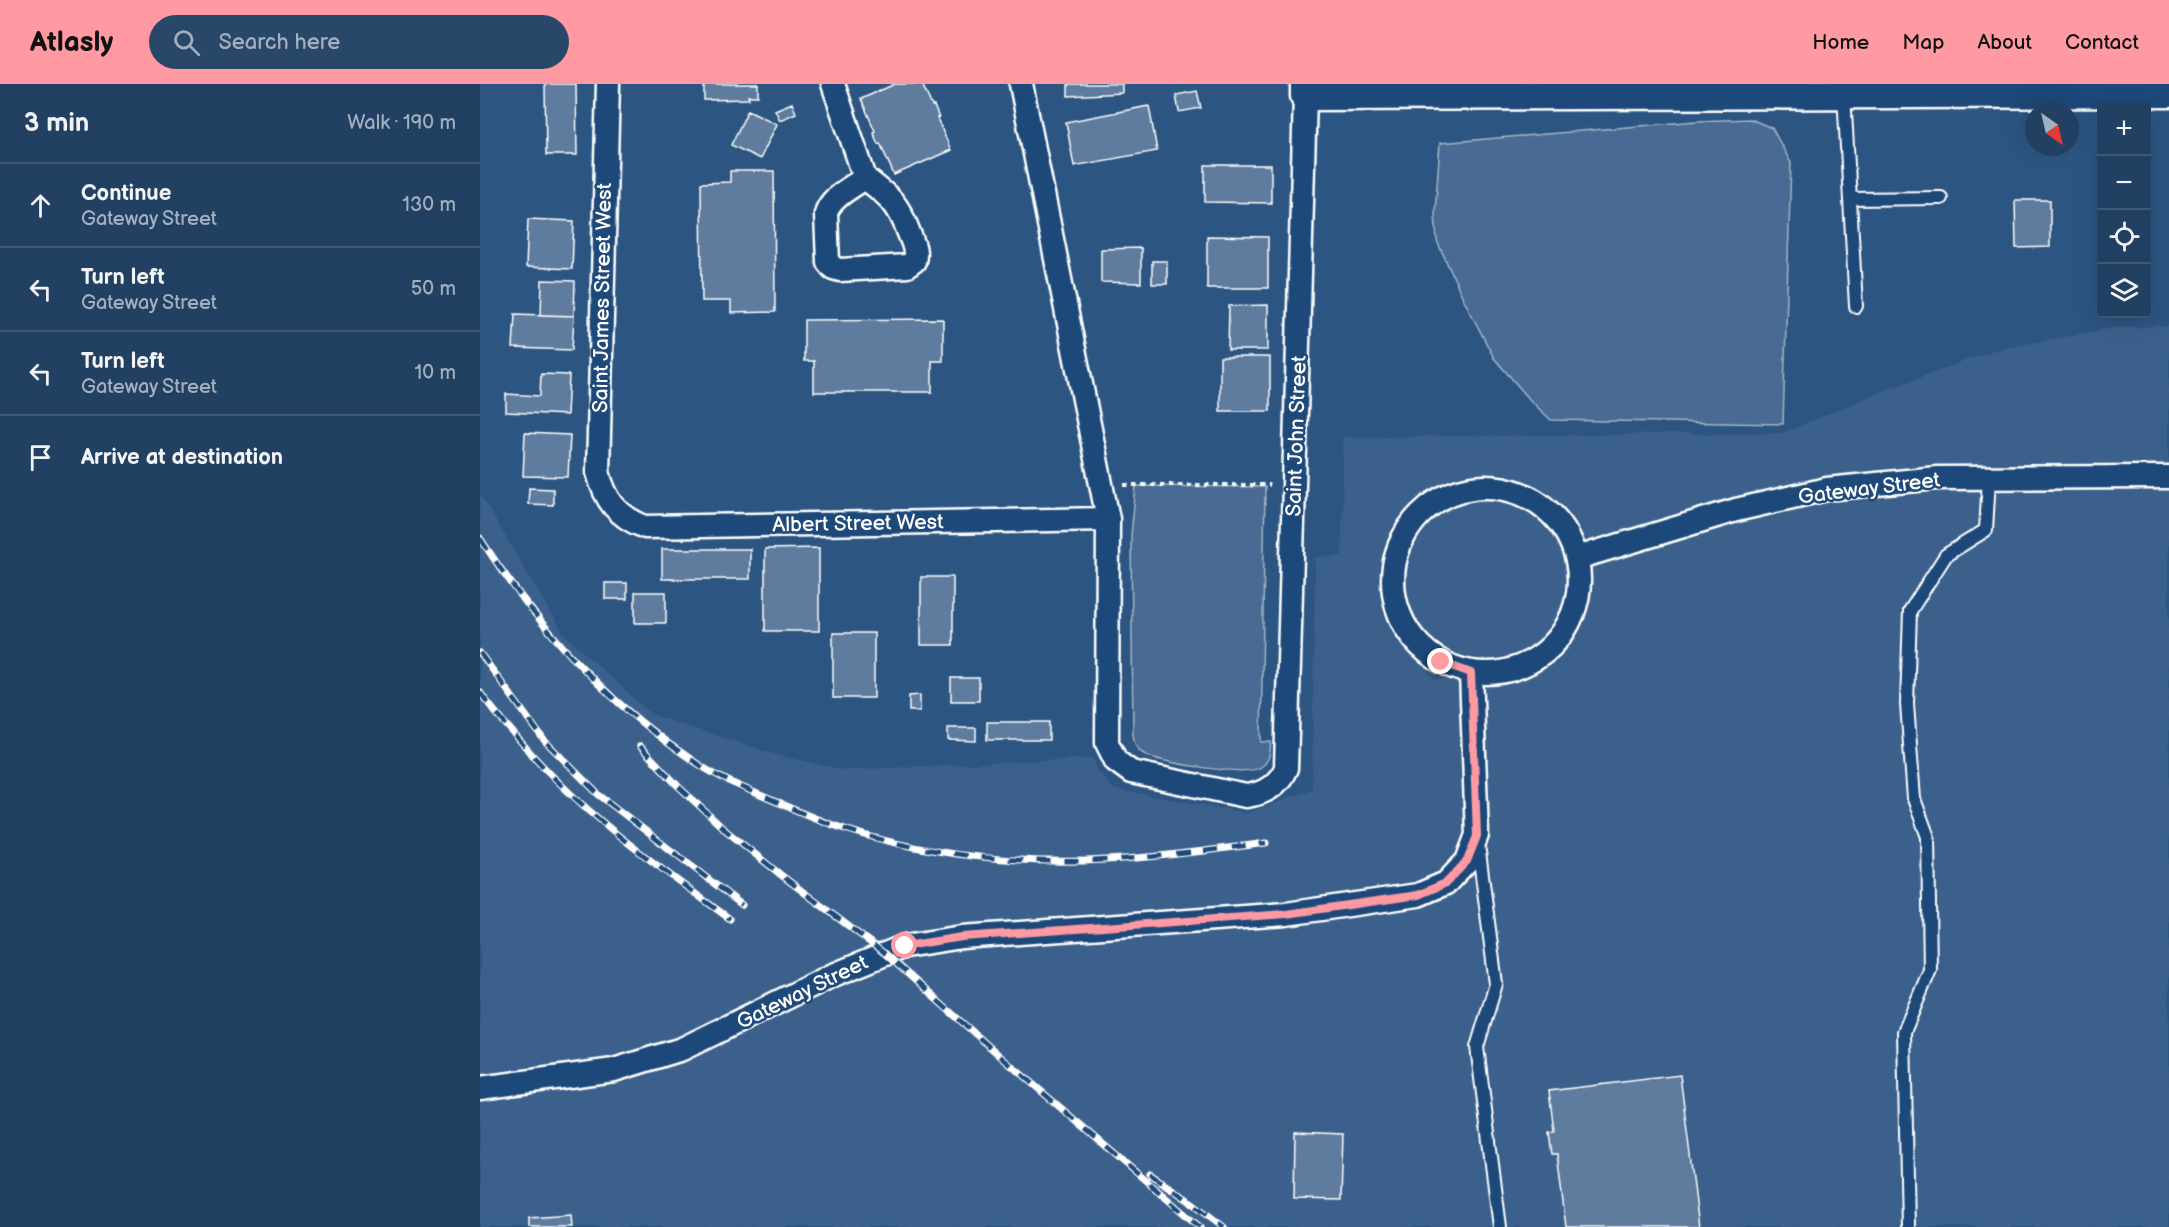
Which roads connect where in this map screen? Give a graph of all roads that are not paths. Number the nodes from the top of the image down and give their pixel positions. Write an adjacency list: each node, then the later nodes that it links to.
1 (608, 84): 14 (street, Saint James Street West)
2 (833, 84): 8 (street)
3 (1021, 84): 15 (street)
4 (1976, 88): 6 (street); 7 (street)
5 (1305, 90): 6 (street); 15 (street, Saint John Street)
6 (1844, 93): 10 (lane)
7 (2169, 93)
8 (865, 178): 8 (street)
9 (1941, 198): 10 (lane)
10 (1850, 199): 11 (lane)
11 (1856, 306)
12 (2169, 477): 13 (street, Gateway Street)
13 (1989, 478): 16 (street, Gateway Street); 21 (lane)
14 (614, 507): 15 (street, Albert Street West)
15 (1108, 519)
16 (1577, 558): 17 (street); 17 (street)
17 (1471, 673): 18 (street, Gateway Street)
18 (1477, 836): 19 (street, Gateway Street); 20 (lane)
19 (480, 1088)
20 (1500, 1227)
21 (1908, 1227)

